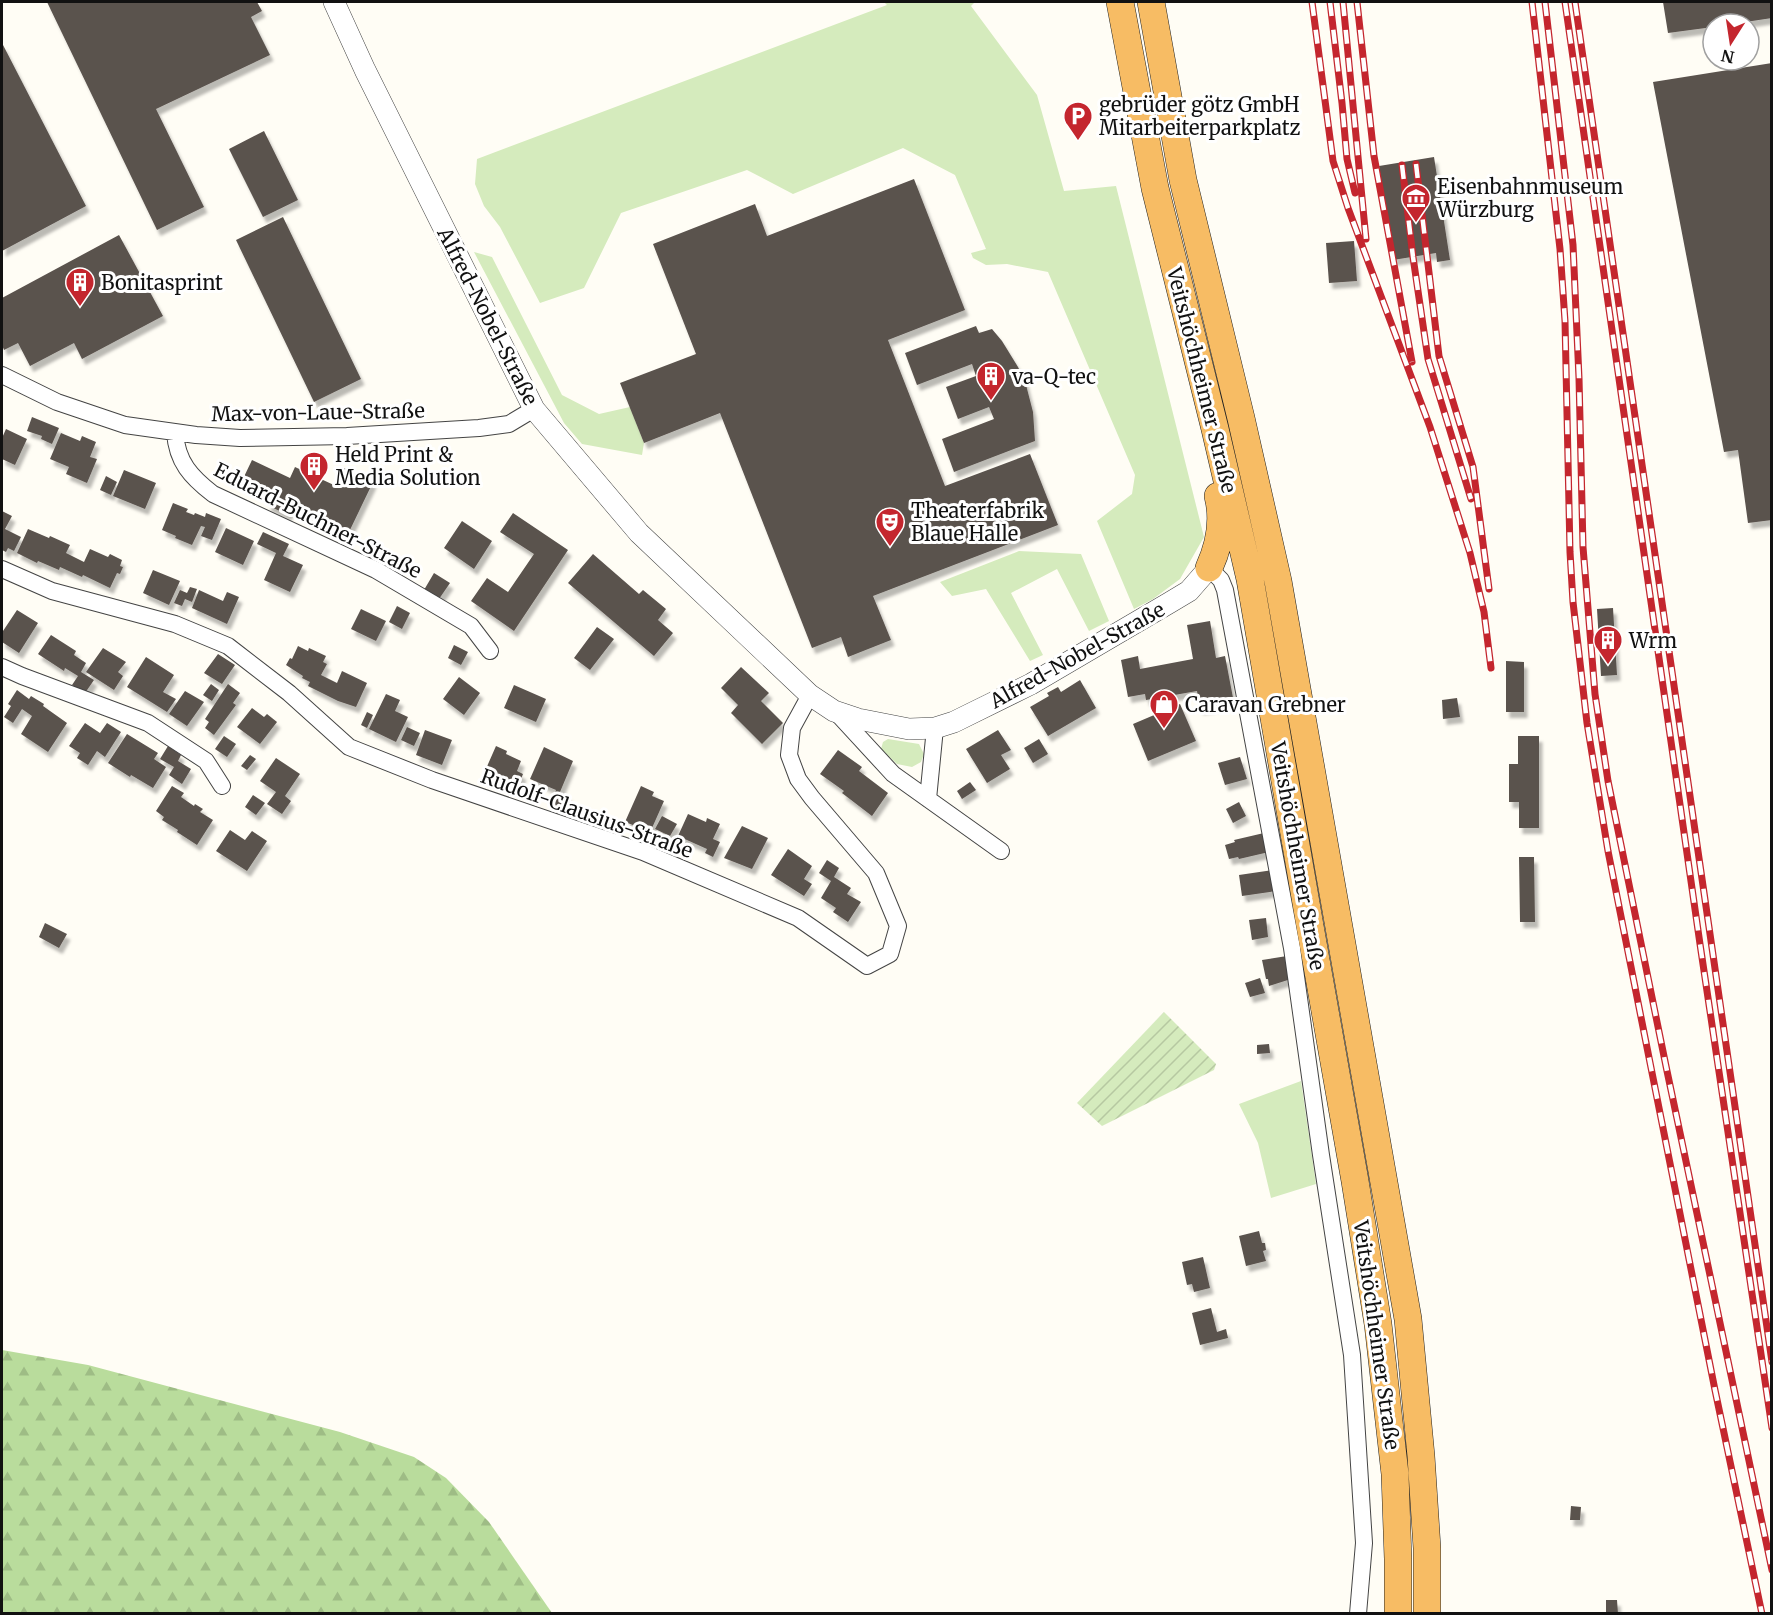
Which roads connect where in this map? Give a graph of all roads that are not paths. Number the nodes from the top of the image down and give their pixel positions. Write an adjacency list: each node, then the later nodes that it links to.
1 (334, 2): 5 (street, Alfred-Nobel-Straße)
2 (1120, 2): 6 (highway, Veitshöchheimer Straße)
3 (1151, 2): 20 (highway, Veitshöchheimer Straße)
4 (2, 375): 7 (street, Max-von-Laue-Straße)
5 (534, 408): 7 (street, Max-von-Laue-Straße); 12 (street, Alfred-Nobel-Straße)
6 (1215, 429): 8 (highway); 19 (highway, Veitshöchheimer Straße)
7 (175, 433): 10 (street, Eduard-Buchner-Straße)
8 (1209, 568): 14 (street, Alfred-Nobel-Straße); 18 (street, Veitshöchheimer Straße)
9 (2, 569): 12 (street, Rudolf-Clausius-Straße)
10 (490, 651)
11 (2, 667): 15 (street)
12 (810, 694): 13 (street, Alfred-Nobel-Straße)
13 (834, 711): 14 (street, Alfred-Nobel-Straße); 16 (street, Alfred-Nobel-Straße)
14 (935, 728): 16 (street)
15 (222, 786)
16 (928, 799): 17 (street, Alfred-Nobel-Straße)
17 (1001, 851)
18 (1358, 1614)
19 (1398, 1614)
20 (1427, 1614)

